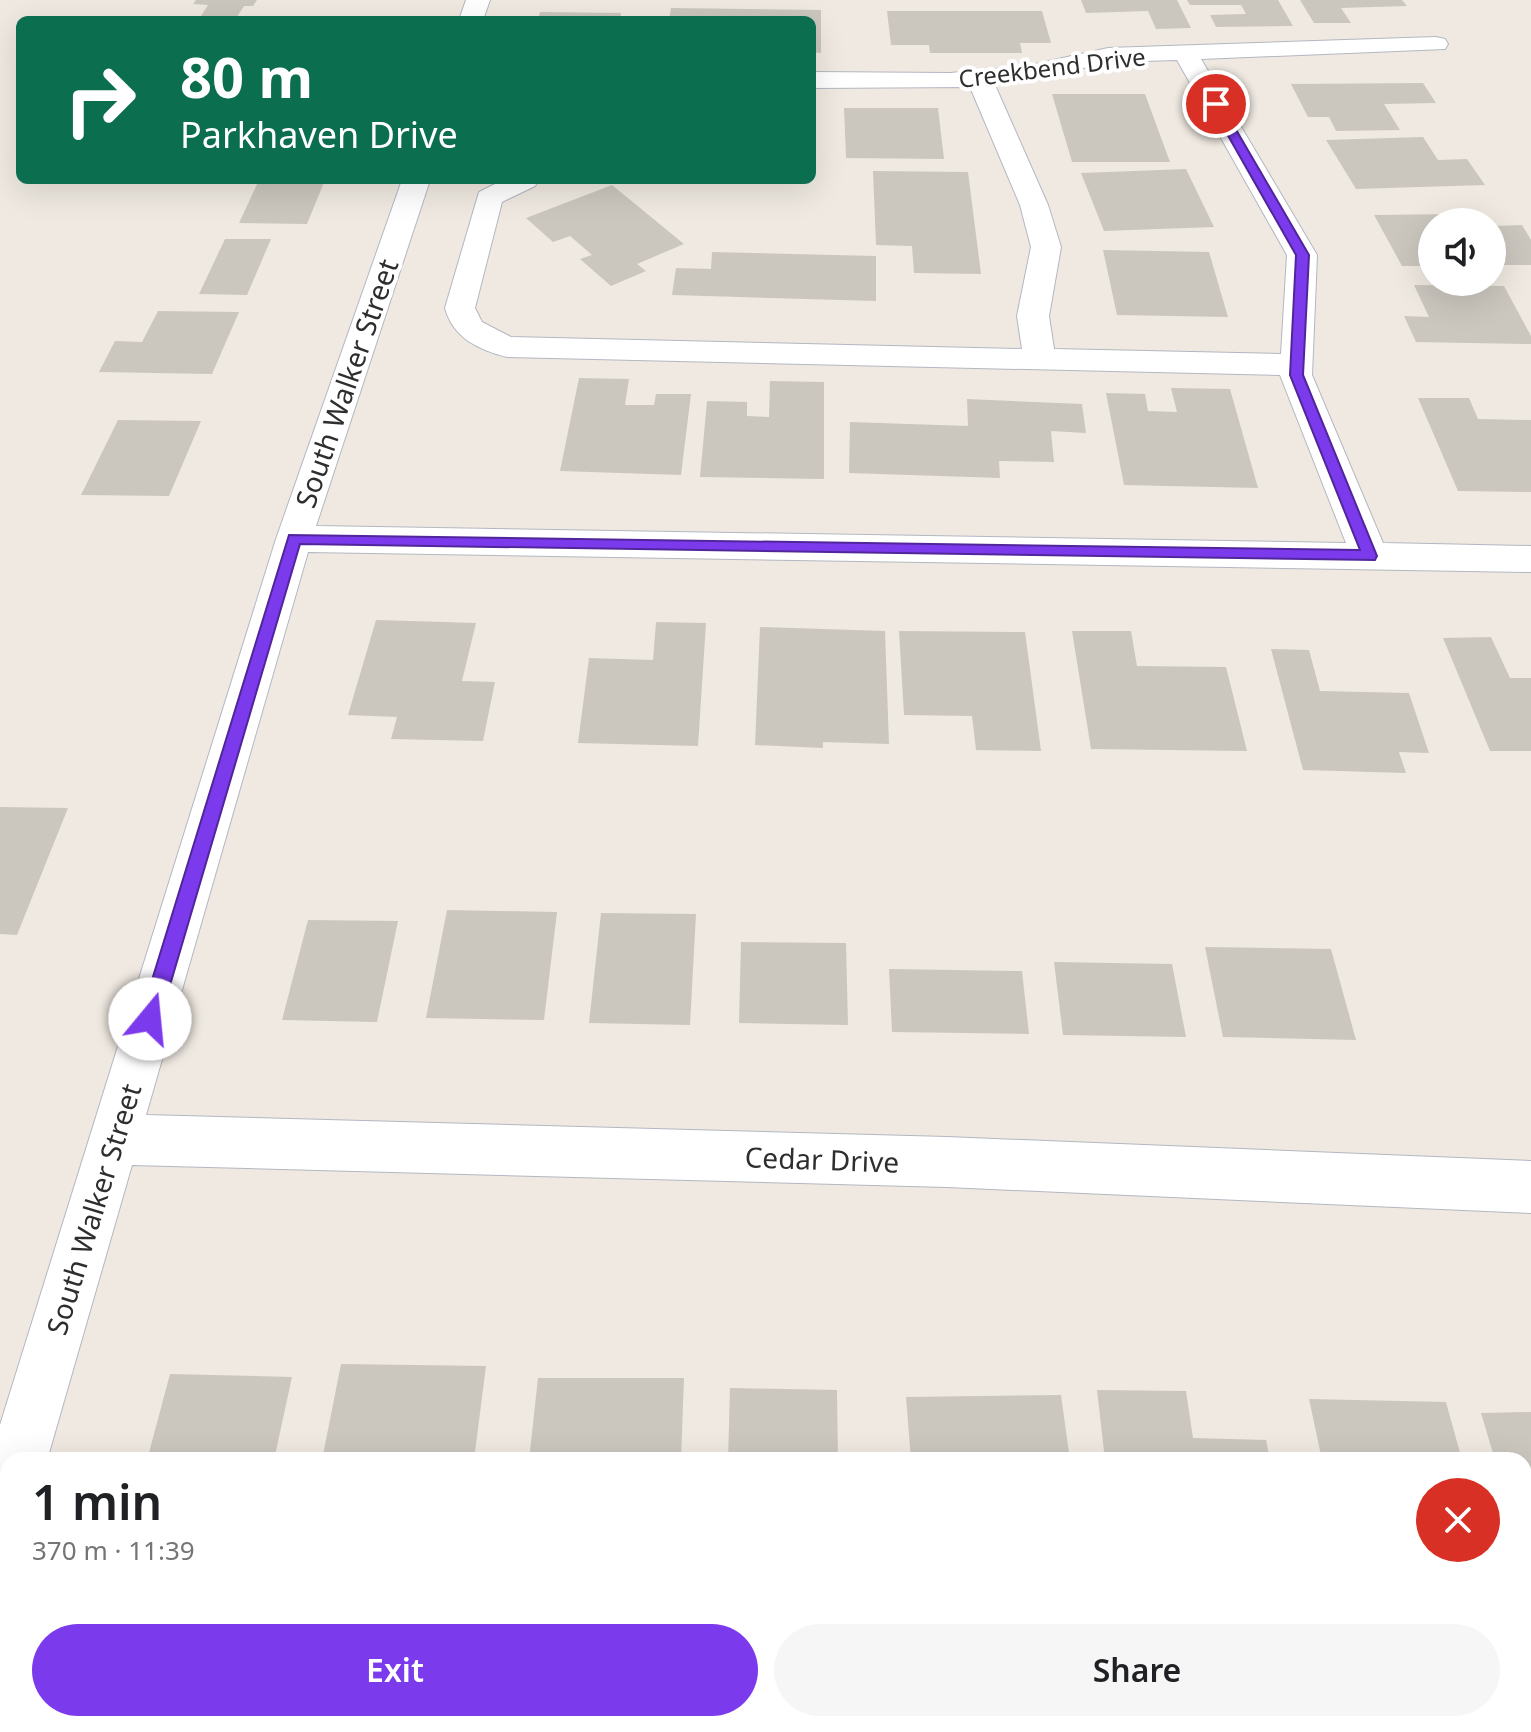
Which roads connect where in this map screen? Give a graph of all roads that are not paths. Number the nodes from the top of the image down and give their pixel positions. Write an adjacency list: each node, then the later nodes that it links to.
1 (1436, 44): 2 (street, Creekbend Drive)
2 (1185, 53): 3 (street, Creekbend Drive); 8 (street)
3 (979, 78): 4 (street, Creekbend Drive); 7 (street)
4 (816, 80)
5 (415, 184): 9 (street, South Walker Street)
6 (517, 184): 7 (street)
7 (1039, 359): 8 (street)
8 (1297, 365): 10 (street)
9 (294, 539): 10 (street); 12 (street, South Walker Street)
10 (1370, 556): 11 (street)
11 (1531, 559)
12 (113, 1139): 13 (street, Cedar Drive); 14 (street, South Walker Street)
13 (1531, 1187)
14 (20, 1452)

